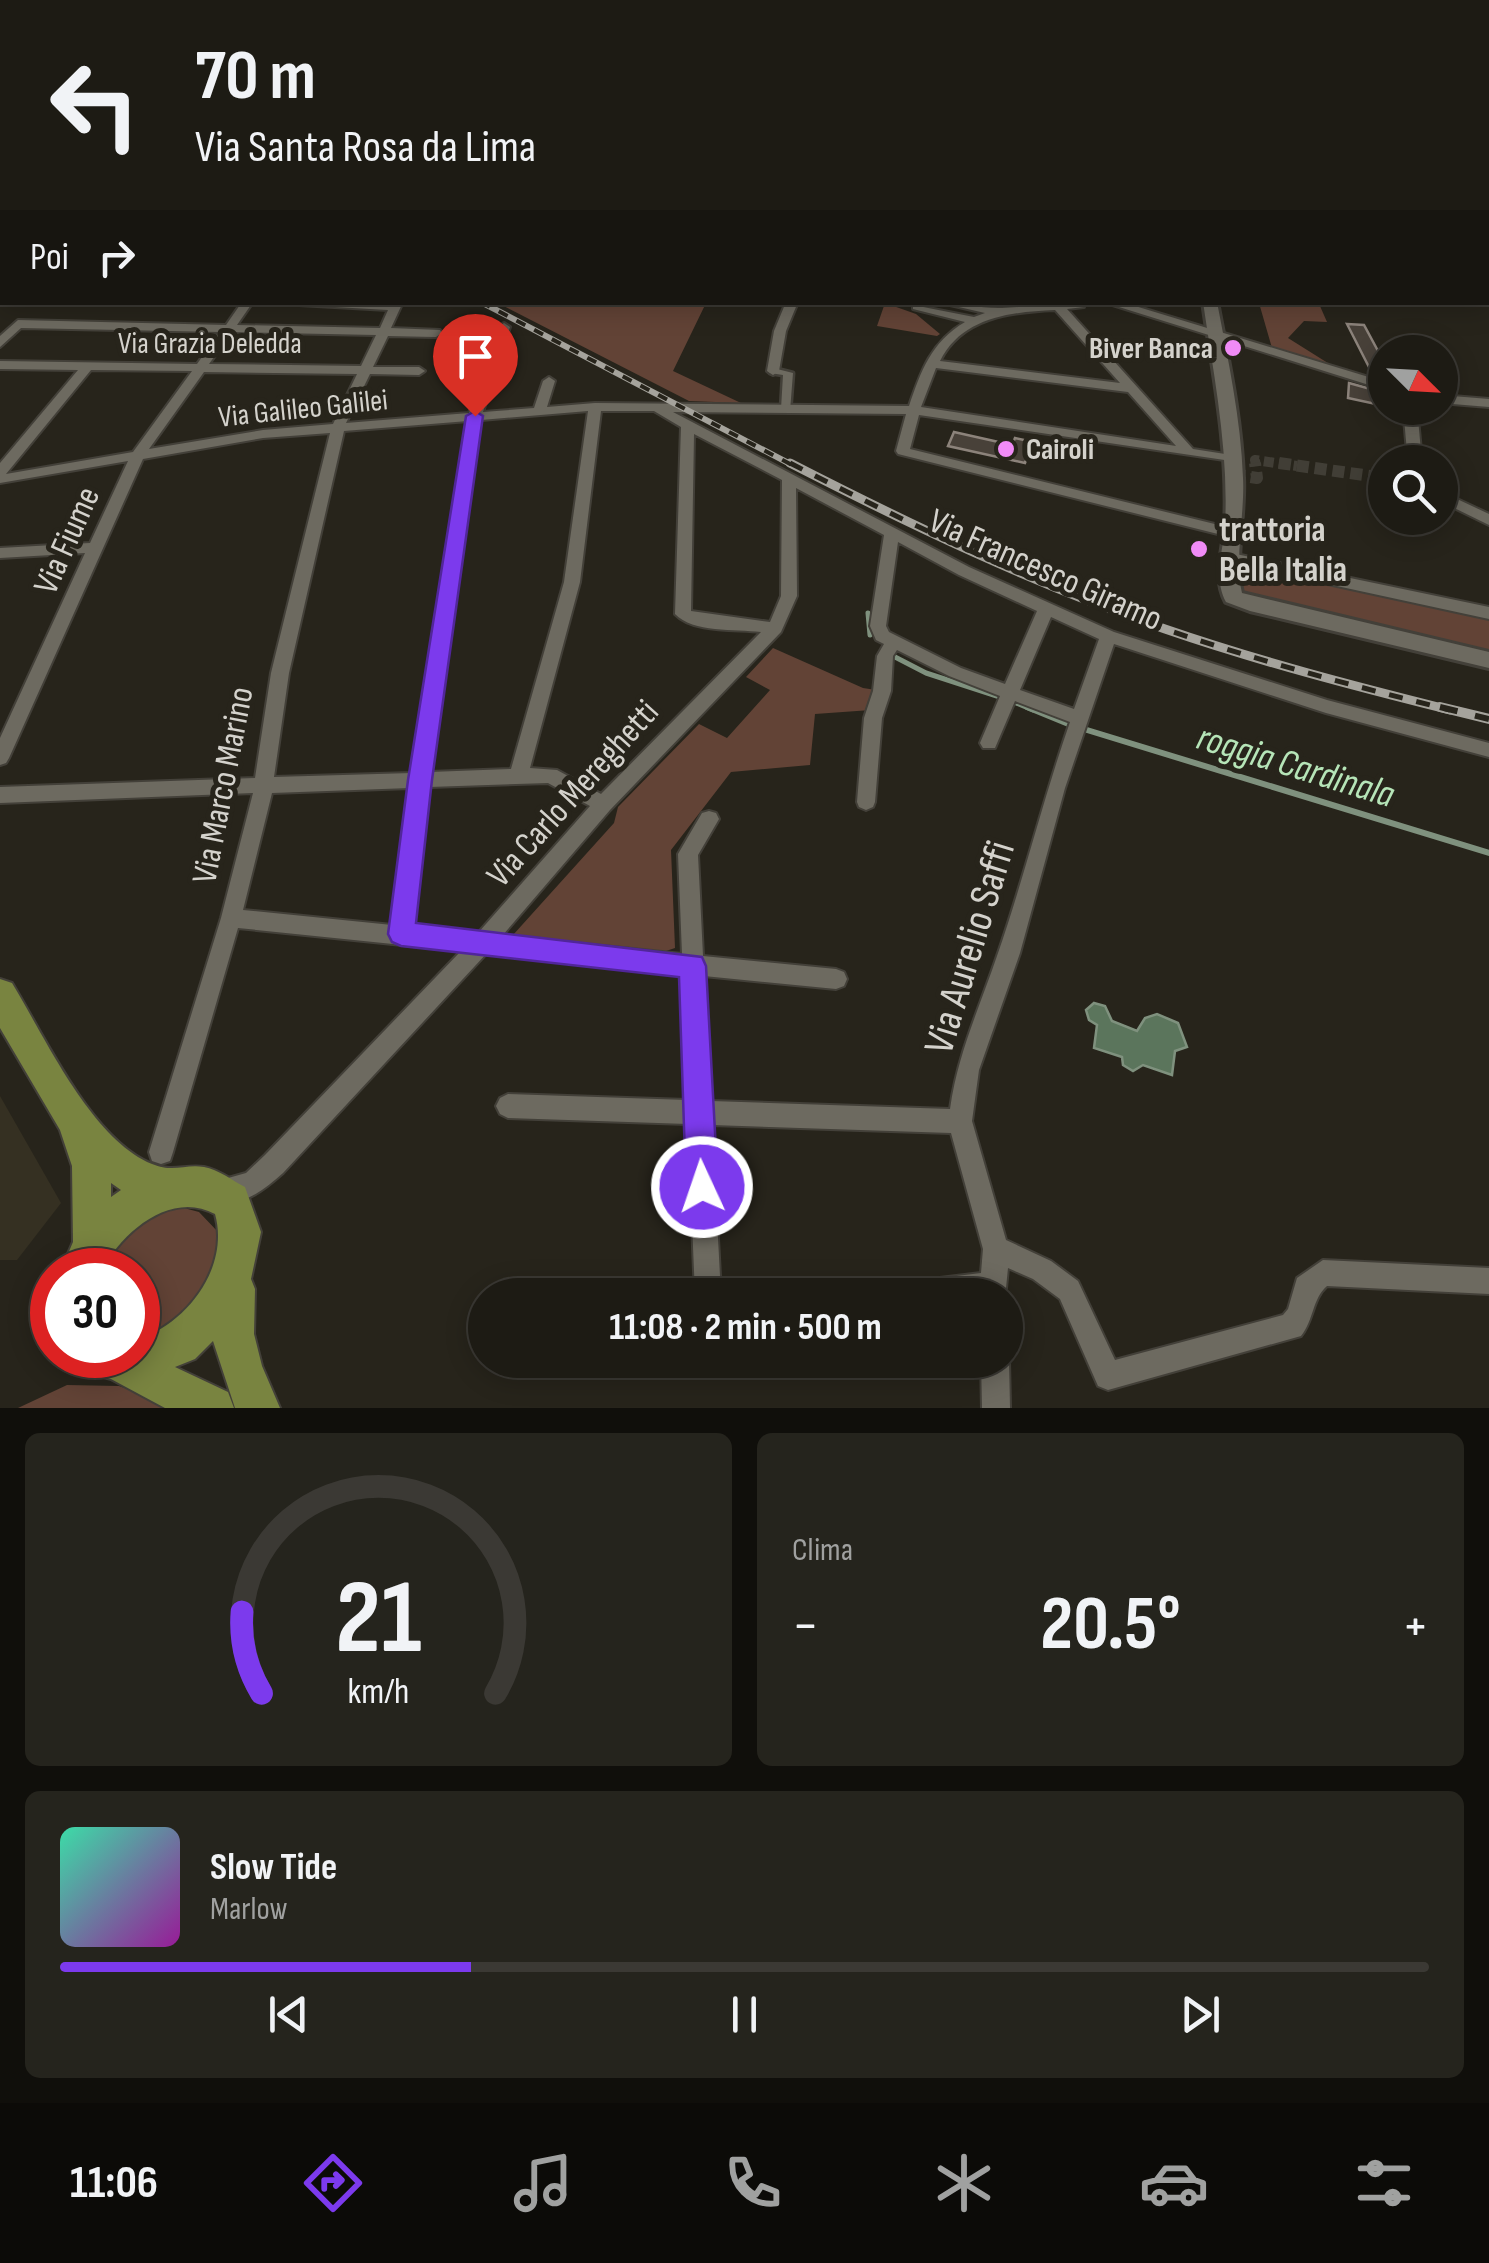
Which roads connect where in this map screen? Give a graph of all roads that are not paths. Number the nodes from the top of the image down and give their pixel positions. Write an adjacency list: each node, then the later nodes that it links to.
1 (246, 305): 15 (street, Via Fiume)
2 (397, 305): 17 (street, Via Marco Marino)
3 (791, 305): 27 (street)
4 (912, 305): 14 (street); 19 (street)
5 (959, 305): 12 (street)
6 (1066, 305): 12 (street)
7 (1079, 305): 31 (street)
8 (1084, 305): 13 (street)
9 (1117, 305): 13 (street)
10 (1148, 305): 13 (street)
11 (1210, 305): 20 (street)
12 (993, 311): 14 (street)
13 (1152, 317): 20 (street)
14 (973, 320): 19 (street)
15 (228, 327): 17 (street); 21 (street); 24 (street, Via Fiume)
16 (504, 328): 39 (street)
17 (384, 331): 18 (street); 26 (street, Via Marco Marino)
18 (436, 333)
19 (950, 336): 22 (street)
20 (1213, 336): 30 (street); 44 (street)
21 (0, 343)
22 (930, 363): 31 (street); 38 (street)
23 (0, 365): 25 (street, Via Grazia Deledda)
24 (200, 366): 25 (street, Via Grazia Deledda); 26 (street, Via Grazia Deledda); 43 (street, Via Fiume)
25 (87, 367): 45 (street)
26 (365, 369): 28 (street, Via Grazia Deledda); 41 (street, Via Marco Marino)
27 (773, 370): 37 (street)
28 (419, 371)
29 (549, 381): 36 (street)
30 (1368, 381)
31 (1127, 388): 42 (street)
32 (1458, 401): 33 (street)
33 (1489, 403)
34 (595, 407): 35 (street, Via Galileo Galilei); 36 (street, Via Galileo Galilei); 65 (street)
35 (657, 408): 37 (street, Via Galileo Galilei); 40 (street, Via Francesco Giramo)
36 (540, 409): 39 (street, Via Galileo Galilei)
37 (786, 409): 38 (street, Via Galileo Galilei)
38 (913, 410): 42 (street, Via Galileo Galilei); 50 (street)
39 (475, 416): 41 (street, Via Galileo Galilei); 66 (street)
40 (688, 425): 46 (street, Via Francesco Giramo); 56 (street)
41 (338, 428): 43 (street, Via Galileo Galilei); 67 (street, Via Marco Marino)
42 (1188, 452): 44 (street, Via Galileo Galilei)
43 (137, 456): 45 (street, Via Galileo Galilei); 51 (street, Via Fiume)
44 (1233, 460): 50 (street)
45 (0, 476)
46 (788, 476): 49 (street, Via Francesco Giramo); 56 (street, Via Carlo Mereghetti)
47 (1458, 504): 48 (street)
48 (1489, 520)
49 (892, 533): 54 (street, Via Francesco Giramo); 58 (street)
50 (1234, 533): 53 (street)
51 (95, 548): 52 (street); 64 (street, Via Fiume)
52 (0, 553)
53 (1231, 558): 55 (street); 59 (street)
54 (1046, 609): 57 (street, Via Francesco Giramo); 60 (street)
55 (1489, 613)
56 (775, 628): 70 (street, Via Carlo Mereghetti)
57 (1108, 636): 61 (street, Via Aurelio Saffi); 63 (street, Via Francesco Giramo)
58 (892, 643): 60 (street); 69 (street)
59 (1489, 660)
60 (1012, 693): 61 (street); 62 (street)
61 (1081, 719): 81 (street, Via Aurelio Saffi)
62 (990, 744)
63 (1489, 750)
64 (0, 758)
65 (519, 775): 66 (street); 70 (street)
66 (420, 780): 67 (street); 73 (street)
67 (262, 786): 68 (street); 72 (street, Via Marco Marino)
68 (0, 796)
69 (866, 802)
70 (603, 804): 74 (street, Via Carlo Mereghetti)
71 (708, 819): 75 (street)
72 (230, 918): 73 (street); 83 (street, Via Marco Marino)
73 (401, 934): 74 (street)
74 (483, 943): 75 (street); 82 (street, Via Carlo Mereghetti)
75 (692, 966): 76 (street); 80 (street)
76 (836, 979)
77 (0, 995): 79 (main road)
78 (508, 1106): 80 (street)
79 (68, 1108): 83 (main road); 85 (main road)
80 (698, 1115): 81 (street); 89 (street)
81 (960, 1121): 88 (street, Via Aurelio Saffi)
82 (274, 1164): 84 (street, Via Carlo Mereghetti); 87 (street, Via Carlo Mereghetti)
83 (166, 1170): 84 (main road); 86 (main road)
84 (212, 1191): 87 (main road)
85 (87, 1248)
86 (94, 1248)
87 (240, 1248): 92 (main road); 96 (main road)
88 (996, 1249): 90 (street, Via Aurelio Saffi); 91 (street)
89 (707, 1278)
90 (994, 1278)
91 (1489, 1281)
92 (160, 1358)
93 (147, 1378): 95 (main road)
94 (995, 1378): 97 (street)
95 (212, 1408)
96 (258, 1408)
97 (996, 1408)

